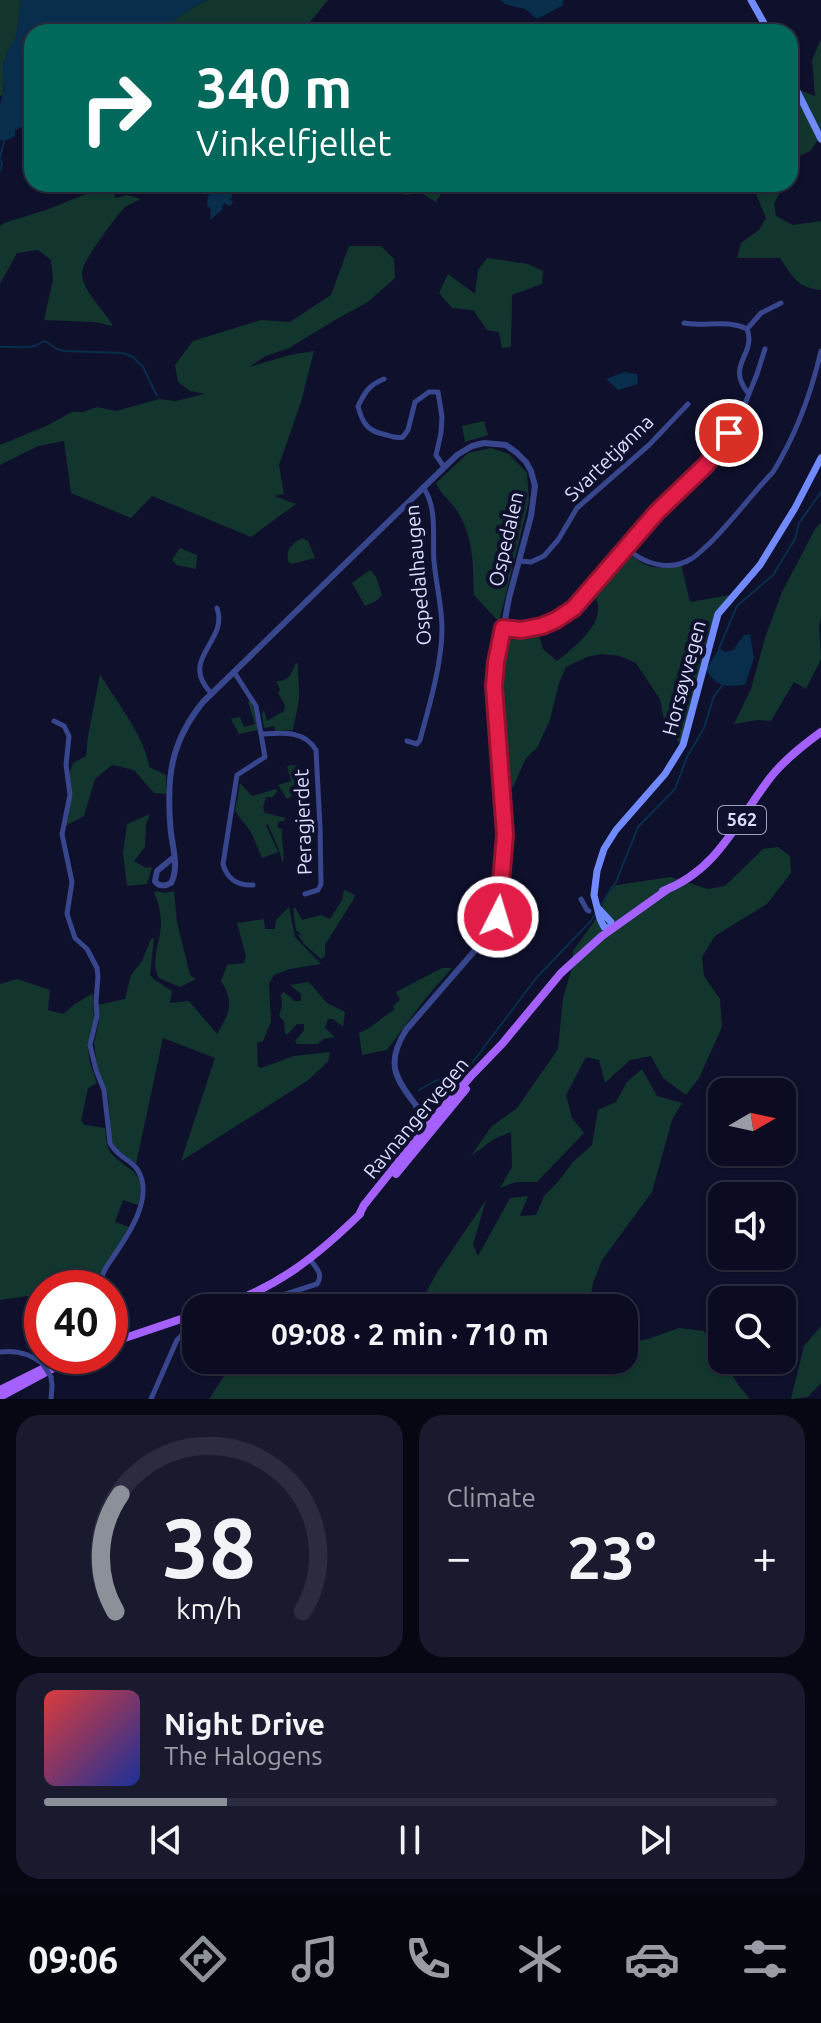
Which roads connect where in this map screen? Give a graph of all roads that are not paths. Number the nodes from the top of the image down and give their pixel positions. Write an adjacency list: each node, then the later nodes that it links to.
1 (751, 0): 2 (main road)
2 (764, 24)
3 (798, 93): 4 (main road)
4 (821, 139)
5 (781, 303): 7 (street)
6 (684, 323): 7 (street)
7 (747, 329): 11 (street)
8 (765, 349): 11 (street)
9 (821, 351): 16 (street)
10 (384, 379): 14 (street)
11 (749, 394): 16 (street)
12 (688, 404): 17 (street, Svartetjønna)
13 (821, 458): 31 (main road, Horsøyvegen)
14 (444, 467): 15 (street, Ospedalen); 17 (street, Ospedalen)
15 (423, 487): 20 (street, Ospedalen); 25 (street, Ospedalhaugen)
16 (627, 548): 19 (street)
17 (520, 561): 19 (street, Ospedalen)
18 (217, 608): 21 (street)
19 (503, 628): 32 (street, Ospedalen)
20 (234, 672): 21 (street, Ospedalen); 24 (street)
21 (211, 693): 26 (street, Ospedalen)
22 (54, 721): 34 (street)
23 (821, 732): 31 (main road, Ravnangervegen / 562)
24 (262, 734): 27 (street, Peragjerdet); 28 (street, Peragjerdet)
25 (407, 741)
26 (174, 857): 26 (street, Ospedalen)
27 (253, 885)
28 (305, 894)
29 (581, 899): 30 (street)
30 (589, 911)
31 (609, 926): 32 (main road, Ravnangervegen / 562)
32 (434, 1122): 33 (main road, Ravnangervegen / 562)
33 (310, 1259): 35 (main road, Ravnangervegen / 562); 36 (street)
34 (105, 1270)
35 (250, 1294)
36 (286, 1294)
37 (182, 1319): 39 (main road)
38 (182, 1335): 48 (street)
39 (128, 1337)
40 (0, 1352): 41 (street)
41 (24, 1354)
42 (32, 1374): 45 (main road)
43 (43, 1374): 46 (main road)
44 (49, 1374): 47 (street, bridge)
45 (0, 1390)
46 (0, 1397)
47 (51, 1399)
48 (151, 1399)

